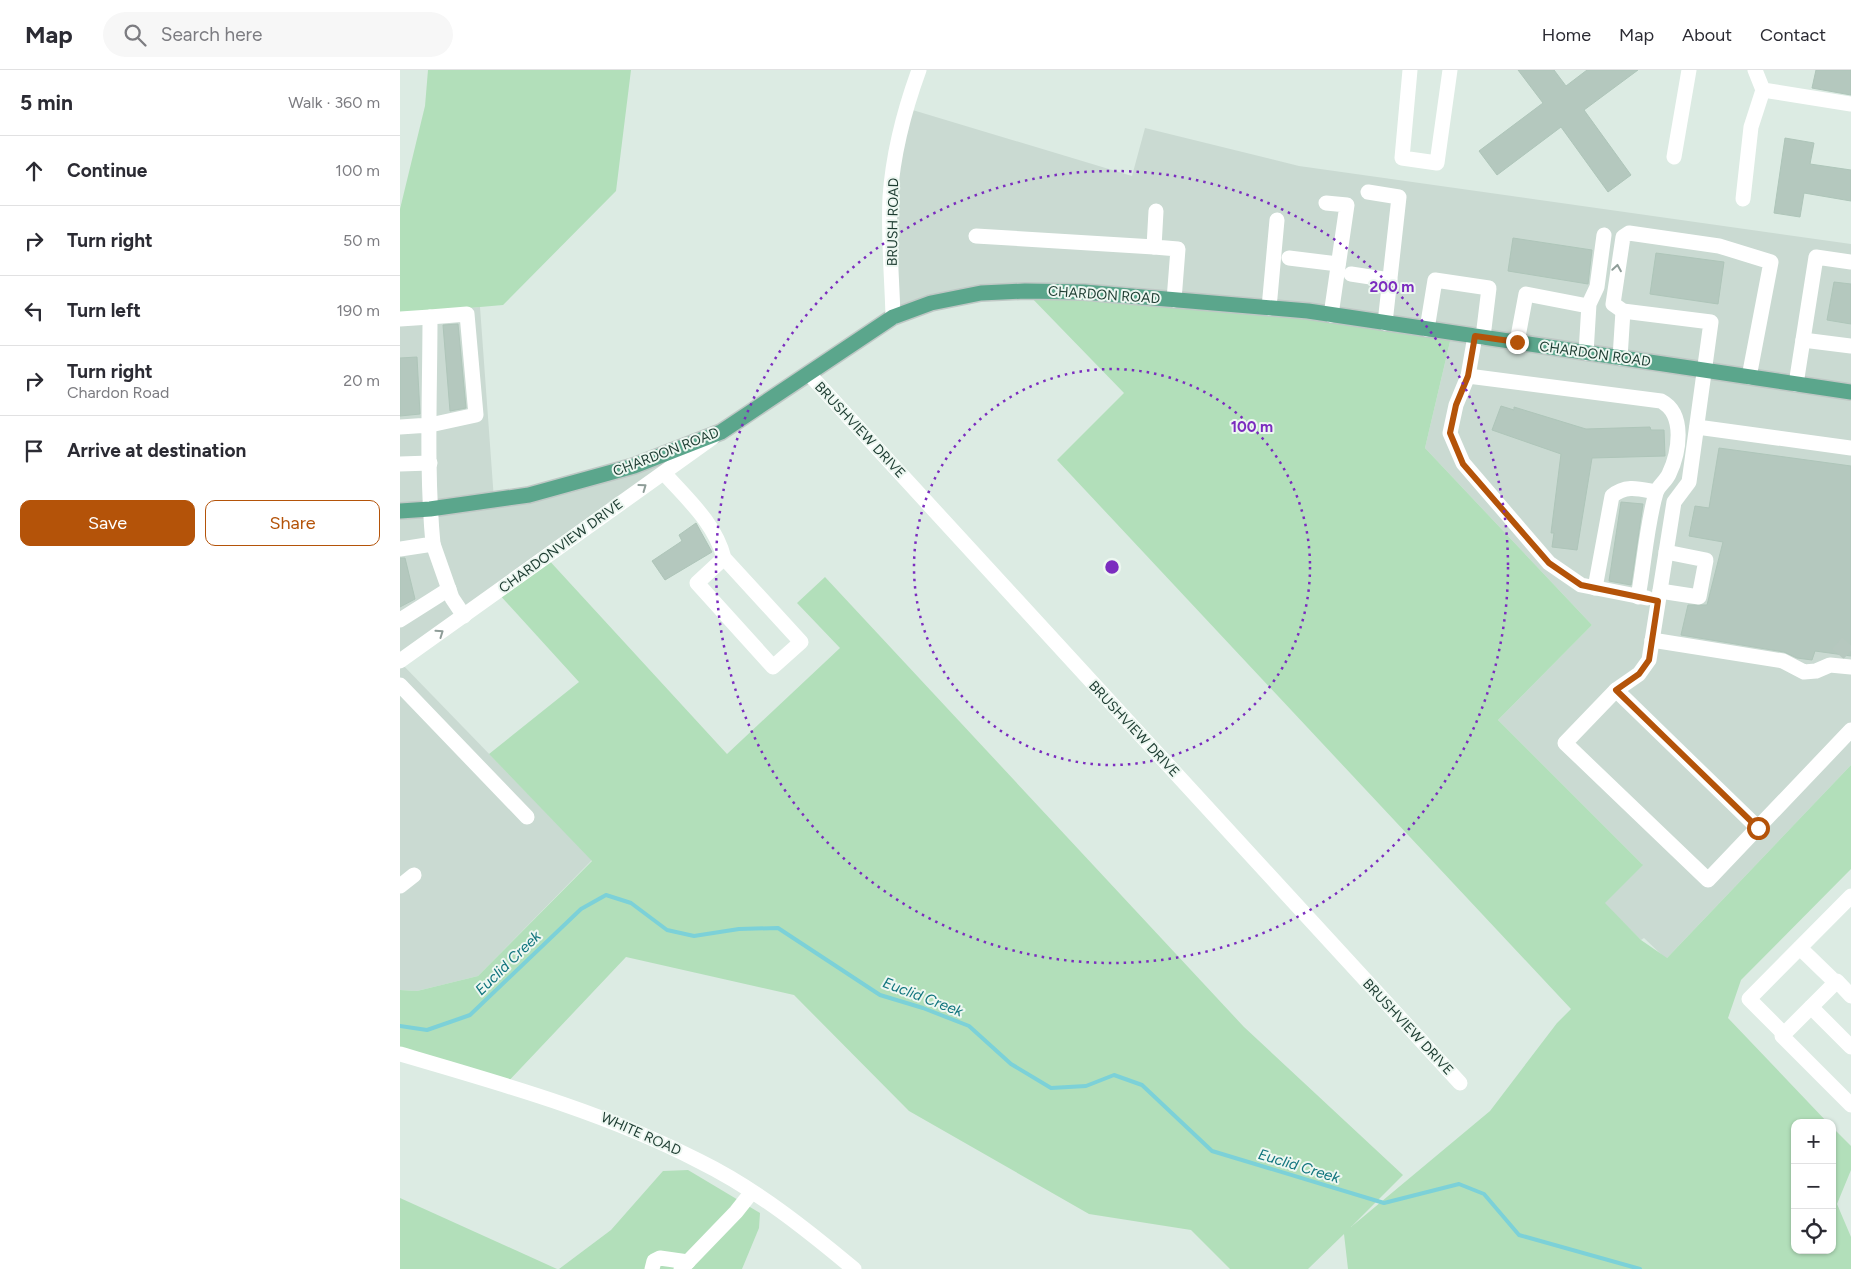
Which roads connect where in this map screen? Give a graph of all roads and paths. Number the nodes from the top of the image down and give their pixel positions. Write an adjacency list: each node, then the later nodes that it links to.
1 (919, 70): 28 (street, BRUSH ROAD)
2 (1410, 70): 3 (street)
3 (1450, 70)
4 (1688, 70): 8 (street)
5 (1755, 70): 6 (street)
6 (1763, 90): 7 (street); 10 (street)
7 (1851, 104)
8 (1674, 157)
9 (1368, 192): 21 (street)
10 (1743, 200)
11 (1326, 203): 19 (street)
12 (1156, 211): 16 (street)
13 (1278, 220): 24 (street)
14 (1604, 235): 23 (street)
15 (976, 236): 16 (street)
16 (1154, 247): 22 (street)
17 (1289, 258): 19 (street)
18 (1851, 262): 33 (street)
19 (1338, 264): 26 (street)
20 (1351, 274): 21 (street)
21 (1390, 280): 30 (street)
22 (1174, 300): 24 (main road, CHARDON ROAD); 28 (main road, CHARDON ROAD)
23 (1588, 306): 34 (street); 36 (street)
24 (1269, 308): 26 (main road, CHARDON ROAD)
25 (1623, 311): 37 (street); 38 (street); 41 (street, one-way to 41)
26 (1331, 315): 30 (main road, CHARDON ROAD)
27 (430, 317): 29 (street); 44 (street); 44 (street)
28 (893, 317): 39 (main road, CHARDON ROAD)
29 (400, 319)
30 (1385, 323): 31 (main road, CHARDON ROAD)
31 (1427, 329): 32 (main road, CHARDON ROAD); 32 (street)
32 (1479, 337): 34 (main road, CHARDON ROAD); 40 (street)
33 (1803, 340): 35 (street); 42 (street)
34 (1517, 342): 36 (main road, CHARDON ROAD)
35 (1851, 346)
36 (1586, 352): 37 (main road, CHARDON ROAD)
37 (1620, 358): 38 (main road, CHARDON ROAD)
38 (1705, 370): 41 (main road, CHARDON ROAD); 46 (street)
39 (809, 374): 47 (main road, CHARDON ROAD); 83 (street, BRUSHVIEW DRIVE)
40 (1468, 376): 52 (street); 59 (street)
41 (1749, 377): 42 (main road, CHARDON ROAD)
42 (1796, 384): 43 (main road, CHARDON ROAD)
43 (1851, 392)
44 (430, 425): 45 (street); 49 (street)
45 (400, 427)
46 (1697, 427): 48 (street); 57 (street)
47 (721, 432): 51 (street, CHARDONVIEW DRIVE); 53 (main road, CHARDON ROAD)
48 (1851, 448)
49 (430, 463): 50 (street); 53 (street)
50 (400, 464)
51 (664, 473): 58 (street); 63 (street, CHARDONVIEW DRIVE, one-way to 51)
52 (1656, 492): 59 (street); 62 (street)
53 (430, 509): 54 (main road, CHARDON ROAD); 55 (street)
54 (400, 510)
55 (433, 544): 56 (street); 60 (street)
56 (400, 549)
57 (1666, 552): 61 (street); 61 (street)
58 (724, 558): 58 (street)
59 (1595, 588): 62 (street)
60 (449, 589): 63 (street); 64 (street)
61 (1659, 596): 62 (street); 65 (street)
62 (1638, 597)
63 (464, 616): 66 (street, CHARDONVIEW DRIVE, one-way to 63)
64 (400, 620)
65 (1652, 640): 67 (street); 69 (street)
66 (400, 660)
67 (1851, 667)
68 (400, 684): 71 (street)
69 (1616, 690): 72 (street); 72 (street)
70 (1851, 730): 72 (street)
71 (527, 817)
72 (1758, 828)
73 (414, 875): 74 (street)
74 (400, 886)
75 (1851, 896): 76 (street)
76 (1800, 948): 77 (street); 80 (street)
77 (1831, 978)
78 (1851, 996): 79 (street)
79 (1811, 1007): 81 (street); 84 (street)
80 (1780, 1030)
81 (1851, 1047)
82 (400, 1054): 85 (street, WHITE ROAD)
83 (1460, 1083)
84 (1851, 1104)
85 (751, 1193): 86 (street); 88 (street, WHITE ROAD)
86 (684, 1266): 87 (street)
87 (652, 1269)
88 (854, 1269)

